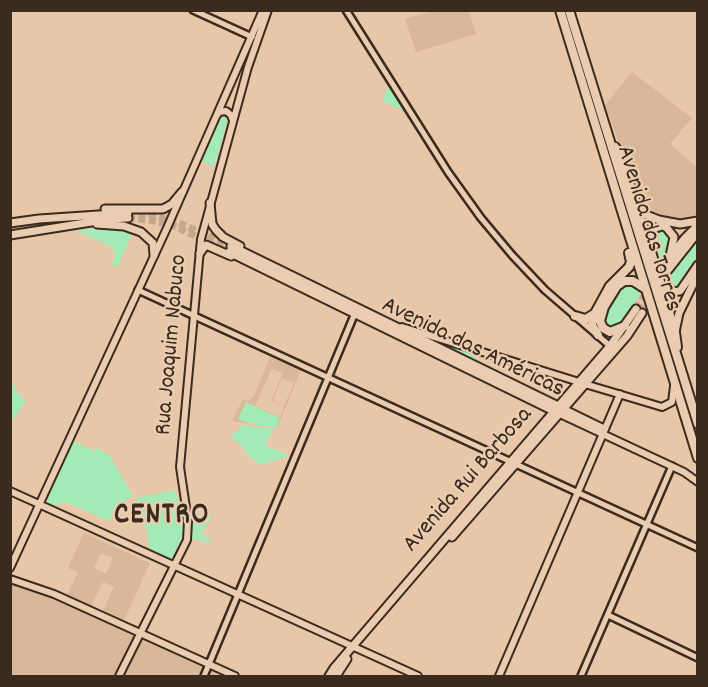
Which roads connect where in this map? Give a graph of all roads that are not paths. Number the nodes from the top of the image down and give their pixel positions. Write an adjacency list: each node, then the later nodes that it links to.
1 (193, 10): 7 (street)
2 (263, 10): 7 (main road)
3 (268, 10): 9 (main road, Rua Joaquim Nabuco)
4 (346, 10): 37 (street)
5 (560, 10): 22 (highway, Avenida das Torres)
6 (569, 10): 12 (highway, Avenida das Torres)
7 (252, 37): 8 (main road)
8 (224, 100): 9 (main road); 10 (main road)
9 (238, 103): 11 (main road, Rua Joaquim Nabuco)
10 (217, 115): 11 (main road); 13 (main road)
11 (233, 121): 14 (main road, Rua Joaquim Nabuco)
12 (609, 138): 15 (highway); 43 (highway, Avenida das Torres)
13 (182, 192): 16 (main road); 26 (main road)
14 (210, 203): 25 (main road, Rua Joaquim Nabuco); 30 (main road)
15 (638, 208): 17 (main road); 23 (highway)
16 (90, 216): 18 (main road); 19 (main road)
17 (698, 223): 27 (main road)
18 (10, 224)
19 (82, 224): 21 (main road); 26 (main road)
20 (698, 234): 27 (main road)
21 (10, 235)
22 (629, 237): 32 (highway, Avenida das Torres); 35 (highway)
23 (650, 245): 27 (main road); 31 (highway)
24 (230, 249): 30 (main road, Avenida das Américas)
25 (200, 253): 30 (main road); 36 (main road, Rua Joaquim Nabuco)
26 (154, 255): 33 (main road)
27 (670, 256)
28 (698, 265): 31 (main road)
29 (698, 274): 40 (main road)
30 (287, 277): 34 (main road, Avenida das Américas); 38 (main road, Avenida das Américas)
31 (661, 285): 40 (highway)
32 (644, 288): 39 (highway); 46 (highway, Avenida das Torres)
33 (138, 290): 36 (street); 59 (main road)
34 (355, 313): 44 (street); 49 (main road, Avenida das Américas)
35 (595, 313): 37 (highway); 41 (highway)
36 (194, 316): 44 (street); 62 (main road, Rua Joaquim Nabuco)
37 (575, 316): 41 (street)
38 (390, 323): 45 (main road); 49 (main road, Avenida das Américas)
39 (625, 326): 42 (main road, Avenida Rui Barbosa); 45 (main road, Avenida Rui Barbosa)
40 (675, 332): 43 (highway)
41 (598, 336): 42 (street)
42 (610, 346): 45 (main road, Avenida Rui Barbosa)
43 (680, 369): 48 (highway, Avenida das Torres)
44 (328, 378): 54 (street); 65 (street)
45 (582, 383): 47 (main road); 49 (main road, Avenida Rui Barbosa)
46 (674, 386): 47 (main road); 53 (highway, Avenida das Torres)
47 (620, 394): 52 (main road)
48 (692, 404): 50 (main road); 51 (highway, Avenida das Torres)
49 (559, 410): 52 (main road, Avenida das Américas); 54 (main road, Avenida Rui Barbosa)
50 (698, 411)
51 (698, 424)
52 (604, 432): 55 (main road, Avenida das Américas); 58 (main road)
53 (698, 458)
54 (513, 463): 58 (street); 68 (main road, Avenida Rui Barbosa)
55 (672, 466): 56 (main road, Avenida das Américas); 60 (street)
56 (698, 482)
57 (10, 491): 59 (main road)
58 (578, 493): 60 (street); 77 (main road)
59 (39, 504): 62 (main road); 63 (main road)
60 (647, 525): 61 (street); 66 (street)
61 (698, 548)
62 (175, 566): 65 (main road); 67 (main road, Rua Joaquim Nabuco)
63 (10, 568)
64 (10, 579): 67 (main road)
65 (238, 595): 68 (main road); 70 (street)
66 (608, 615): 69 (street); 78 (street)
67 (141, 634): 70 (main road); 71 (main road, Rua Joaquim Nabuco)
68 (354, 647): 74 (main road, Avenida Rui Barbosa); 75 (main road, Avenida Rui Barbosa); 76 (main road)
69 (698, 658)
70 (209, 664): 72 (street); 73 (main road)
71 (119, 676)
72 (204, 676)
73 (235, 676)
74 (330, 676)
75 (336, 676)
76 (418, 676)
77 (499, 676)
78 (581, 676)

